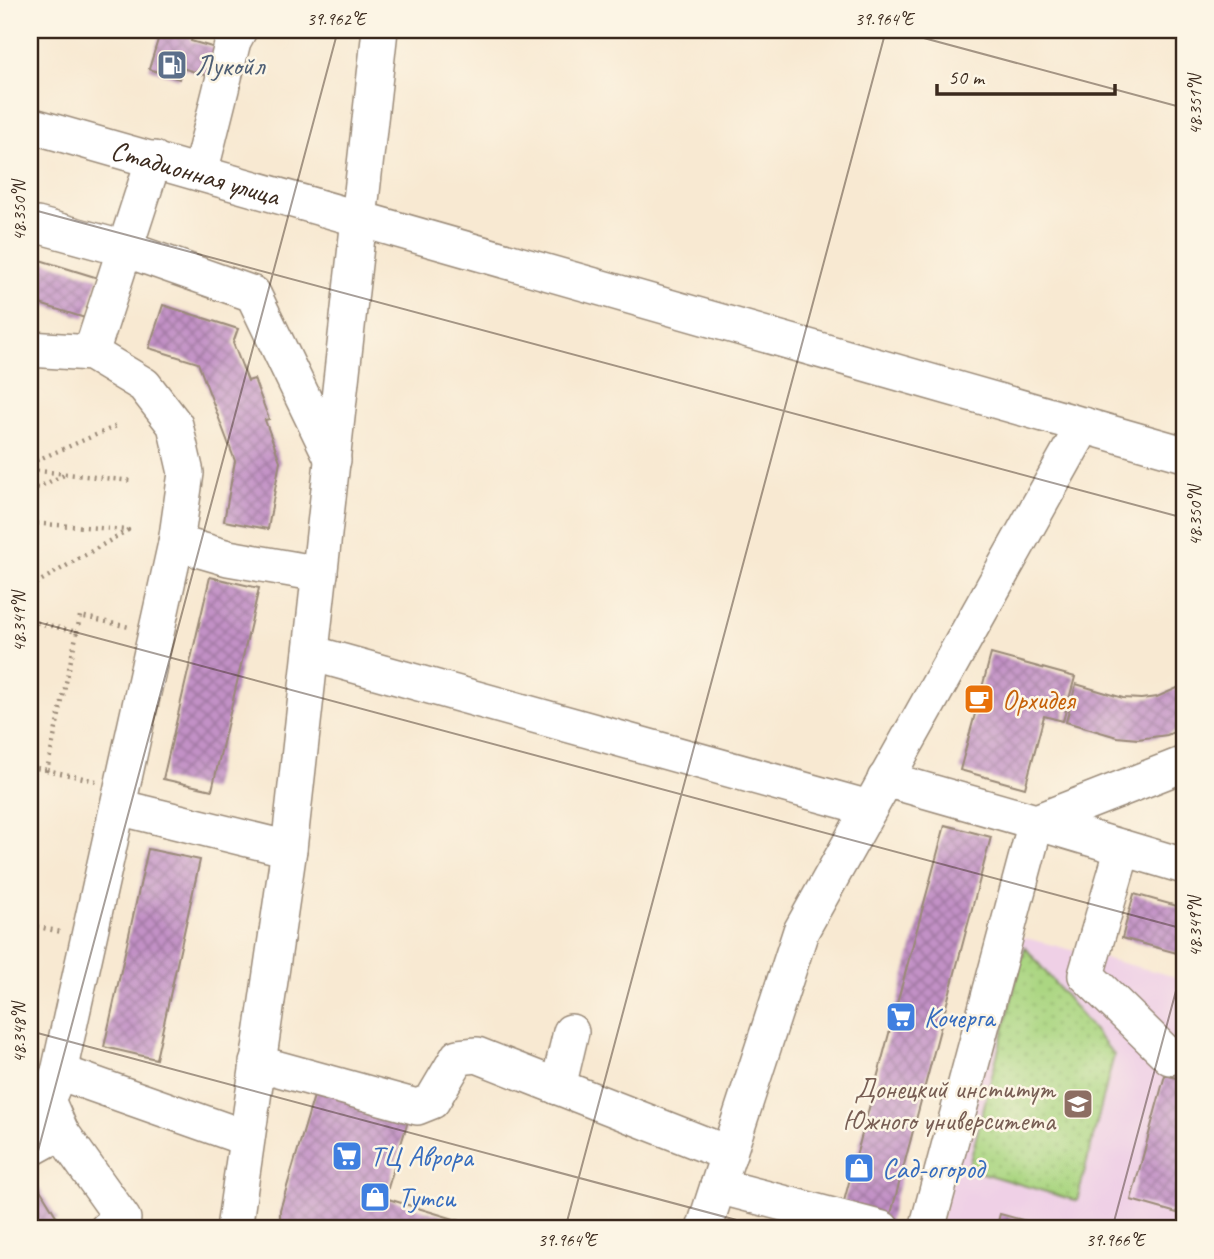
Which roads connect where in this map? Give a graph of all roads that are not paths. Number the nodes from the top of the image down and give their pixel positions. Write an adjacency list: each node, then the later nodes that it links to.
1 (239, 30): 5 (street)
2 (380, 30): 6 (street)
3 (30, 125): 4 (street, Стадионная улица)
4 (154, 159): 5 (street, Стадионная улица); 8 (street)
5 (200, 173): 6 (street, Стадионная улица)
6 (360, 219): 11 (street, Стадионная улица); 13 (street)
7 (37, 225): 8 (street)
8 (125, 249): 10 (street); 13 (street)
9 (30, 349): 10 (street)
10 (91, 353): 14 (street)
11 (1084, 425): 12 (street, Стадионная улица); 18 (street)
12 (1184, 454)
13 (333, 460): 15 (street)
14 (176, 543): 15 (street); 19 (street)
15 (320, 575): 16 (street)
16 (311, 653): 18 (street); 22 (street)
17 (1184, 764): 20 (street)
18 (877, 794): 20 (street); 32 (street)
19 (121, 797): 22 (street); 28 (street)
20 (1037, 822): 21 (street); 37 (street)
21 (1123, 848): 23 (street); 25 (street)
22 (289, 849): 26 (street)
23 (1184, 866)
24 (571, 1032): 27 (street)
25 (1170, 1058)
26 (257, 1063): 27 (street); 30 (street)
27 (558, 1087): 32 (street)
28 (45, 1091): 29 (street); 30 (street)
29 (61, 1132): 31 (street); 33 (street)
30 (246, 1138): 34 (street)
31 (30, 1149)
32 (723, 1170): 35 (street); 36 (street)
33 (107, 1229)
34 (234, 1229)
35 (704, 1229)
36 (882, 1229)
37 (927, 1229)

